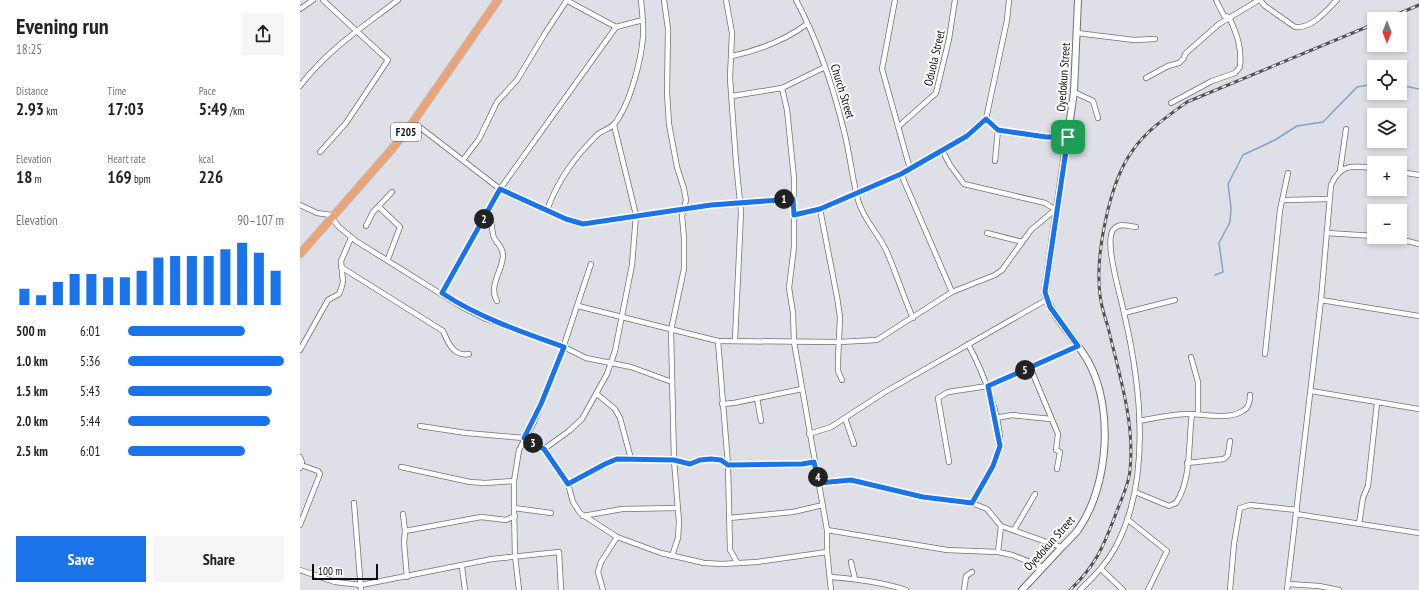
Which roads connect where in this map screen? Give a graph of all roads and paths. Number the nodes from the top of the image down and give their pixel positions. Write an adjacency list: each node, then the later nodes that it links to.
1 (313, 0): 17 (street)
2 (323, 0): 22 (street)
3 (398, 0): 22 (street)
4 (497, 0): 24 (main road, F205)
5 (566, 0): 21 (street); 44 (street)
6 (642, 0): 19 (street)
7 (664, 0): 63 (street)
8 (726, 0): 26 (street)
9 (796, 0): 20 (street, Church Street)
10 (895, 0): 38 (street)
11 (955, 0): 38 (street, Oduola Street)
12 (1009, 0): 35 (street)
13 (1078, 0): 23 (street, Oyedokun Street)
14 (1216, 0): 18 (street)
15 (1260, 0): 16 (street); 18 (street)
16 (1337, 0)
17 (300, 9)
18 (1230, 17): 28 (street); 33 (street)
19 (643, 20): 21 (street); 37 (street)
20 (807, 24): 26 (street); 27 (street, Church Street)
21 (616, 27): 53 (street)
22 (357, 31): 29 (street); 43 (street)
23 (1077, 33): 25 (street); 31 (street, Oyedokun Street)
24 (469, 39): 36 (main road, F205); 69 (main road, F205)
25 (1155, 39)
26 (732, 56): 32 (street)
27 (825, 67): 30 (street); 55 (street, Church Street)
28 (1146, 78)
29 (300, 86)
30 (782, 88): 32 (street); 56 (street)
31 (1074, 92): 34 (street); 41 (street, Oyedokun Street)
32 (732, 96): 59 (street)
33 (1171, 103)
34 (1098, 118)
35 (986, 119): 40 (street); 42 (street)
36 (413, 122): 44 (street); 69 (main road, F205)
37 (614, 125): 65 (street); 67 (street)
38 (898, 127): 47 (street)
39 (1346, 129): 48 (street)
40 (998, 130): 41 (street); 45 (street)
41 (1068, 137): 62 (street, Oyedokun Street)
42 (942, 150): 47 (street); 62 (street)
43 (320, 152)
44 (462, 160): 53 (street)
45 (995, 161)
46 (1367, 168): 48 (street)
47 (910, 169): 51 (street)
48 (1340, 171): 57 (street)
49 (1288, 173): 58 (street)
50 (1407, 173): 52 (street)
51 (901, 174): 55 (street); 83 (street)
52 (1419, 175)
53 (500, 189): 65 (street); 66 (street)
54 (392, 192): 61 (street)
55 (857, 192): 64 (street); 93 (street, Church Street)
56 (793, 199): 59 (street); 68 (street)
57 (1329, 199): 58 (street); 73 (street)
58 (1284, 200): 104 (street)
59 (740, 202): 63 (street); 95 (street)
60 (300, 205): 69 (street)
61 (379, 207): 70 (street); 80 (street)
62 (1057, 207): 77 (street); 85 (street, Oyedokun Street)
63 (684, 209): 67 (street); 94 (street)
64 (820, 209): 68 (street); 98 (street)
65 (547, 210): 67 (street)
66 (487, 214): 84 (street); 88 (street)
67 (636, 215): 91 (street)
68 (794, 215): 97 (street)
69 (332, 216): 75 (street); 79 (main road, F205)
70 (366, 226)
71 (1136, 227): 90 (street)
72 (988, 233): 77 (street)
73 (1327, 233): 74 (street); 87 (street)
74 (1367, 236)
75 (351, 238): 80 (street); 82 (street)
76 (1407, 241): 78 (street)
77 (1022, 242): 83 (street)
78 (1419, 244)
79 (300, 252)
80 (388, 259): 84 (street)
81 (591, 264): 89 (street)
82 (341, 267): 102 (street); 103 (street)
83 (952, 292): 93 (street)
84 (442, 293): 101 (street)
85 (1046, 300): 99 (street); 100 (street, Oyedokun Street)
86 (1175, 300): 90 (street)
87 (1321, 300): 92 (street); 112 (street)
88 (497, 301)
89 (578, 306): 91 (street); 101 (street)
90 (1124, 313): 125 (street)
91 (622, 316): 94 (street); 106 (street)
92 (1419, 316)
93 (913, 318): 98 (street)
94 (671, 330): 96 (street); 109 (street)
95 (735, 340): 96 (street); 97 (street)
96 (718, 341): 117 (street)
97 (794, 342): 98 (street); 111 (street)
98 (839, 342): 108 (street)
99 (968, 344): 110 (street); 121 (street)
100 (1078, 346): 107 (street); 167 (street, Oyedokun Street)
101 (564, 347): 106 (street); 128 (street)
102 (300, 350)
103 (469, 354)
104 (1265, 354)
105 (1191, 357): 120 (street)
106 (611, 362): 109 (street); 113 (street)
107 (1030, 367): 110 (street); 123 (street)
108 (842, 380)
109 (672, 382): 134 (street)
110 (988, 386): 122 (street); 136 (street)
111 (802, 389): 115 (street); 127 (street)
112 (1311, 391): 116 (street); 152 (street)
113 (597, 394): 131 (street); 133 (street)
114 (1250, 395): 120 (street)
115 (757, 398): 117 (street); 124 (street)
116 (1377, 403): 118 (street); 159 (street)
117 (722, 404): 138 (street)
118 (1419, 409)
119 (1192, 414): 120 (street); 125 (street); 137 (street)
120 (1198, 414)
121 (845, 418): 127 (street); 130 (street)
122 (996, 418): 123 (street); 148 (street)
123 (1051, 419): 141 (street)
124 (761, 421)
125 (1139, 421): 145 (street)
126 (420, 426): 128 (street)
127 (809, 434): 135 (street)
128 (524, 438): 131 (street); 142 (street)
129 (1230, 441): 137 (street)
130 (854, 444)
131 (544, 449): 144 (street)
132 (300, 457): 139 (street)
133 (631, 459): 134 (street); 144 (street)
134 (674, 460): 138 (street); 151 (street)
135 (814, 462): 138 (street); 143 (street)
136 (949, 462)
137 (1187, 463): 145 (street)
138 (728, 465): 157 (street)
139 (301, 466): 160 (street)
140 (401, 467): 142 (street)
141 (1057, 469)
142 (514, 481): 150 (street)
143 (819, 483): 148 (street); 149 (street)
144 (568, 484): 156 (street)
145 (1135, 492): 158 (street)
146 (1035, 494): 163 (street)
147 (354, 503): 184 (street)
148 (972, 503): 161 (street)
149 (823, 505): 157 (street); 162 (street)
150 (514, 508): 153 (street); 155 (street)
151 (677, 508): 156 (street); 171 (street)
152 (1297, 512): 159 (street); 183 (street); 197 (street)
153 (550, 513)
154 (402, 514): 164 (street)
155 (515, 516): 164 (street); 170 (street)
156 (583, 516): 166 (street)
157 (729, 518): 172 (street)
158 (1127, 519): 176 (street); 196 (street)
159 (1359, 524): 165 (street)
160 (300, 525)
161 (1001, 526): 163 (street); 169 (street)
162 (827, 530): 168 (street); 169 (street)
163 (1014, 530): 167 (street)
164 (405, 531): 179 (street)
165 (1419, 534)
166 (617, 537): 171 (street); 188 (street)
167 (1062, 547): 175 (street, Oyedokun Street)
168 (827, 552): 172 (street); 180 (street)
169 (998, 552): 175 (street)
170 (515, 556): 174 (street); 186 (street); 187 (street)
171 (672, 556): 172 (street)
172 (737, 562)
173 (851, 562): 181 (street)
174 (462, 566): 179 (street); 185 (street)
175 (1043, 567): 182 (street, Oyedokun Street)
176 (1101, 569): 194 (street); 195 (street)
177 (300, 570): 184 (street)
178 (972, 572): 191 (street)
179 (407, 577): 184 (street)
180 (831, 577): 181 (street); 189 (street)
181 (855, 579): 190 (street)
182 (1027, 584): 192 (street, Oyedokun Street); 193 (street)
183 (1288, 584): 198 (street); 199 (street)
184 (361, 588)
185 (465, 590)
186 (519, 590)
187 (561, 590)
188 (603, 590)
189 (831, 590)
190 (906, 590)
191 (964, 590)
192 (1022, 590)
193 (1031, 590)
194 (1080, 590)
195 (1123, 590)
196 (1148, 590)
197 (1230, 590)
198 (1287, 590)
199 (1339, 590)

